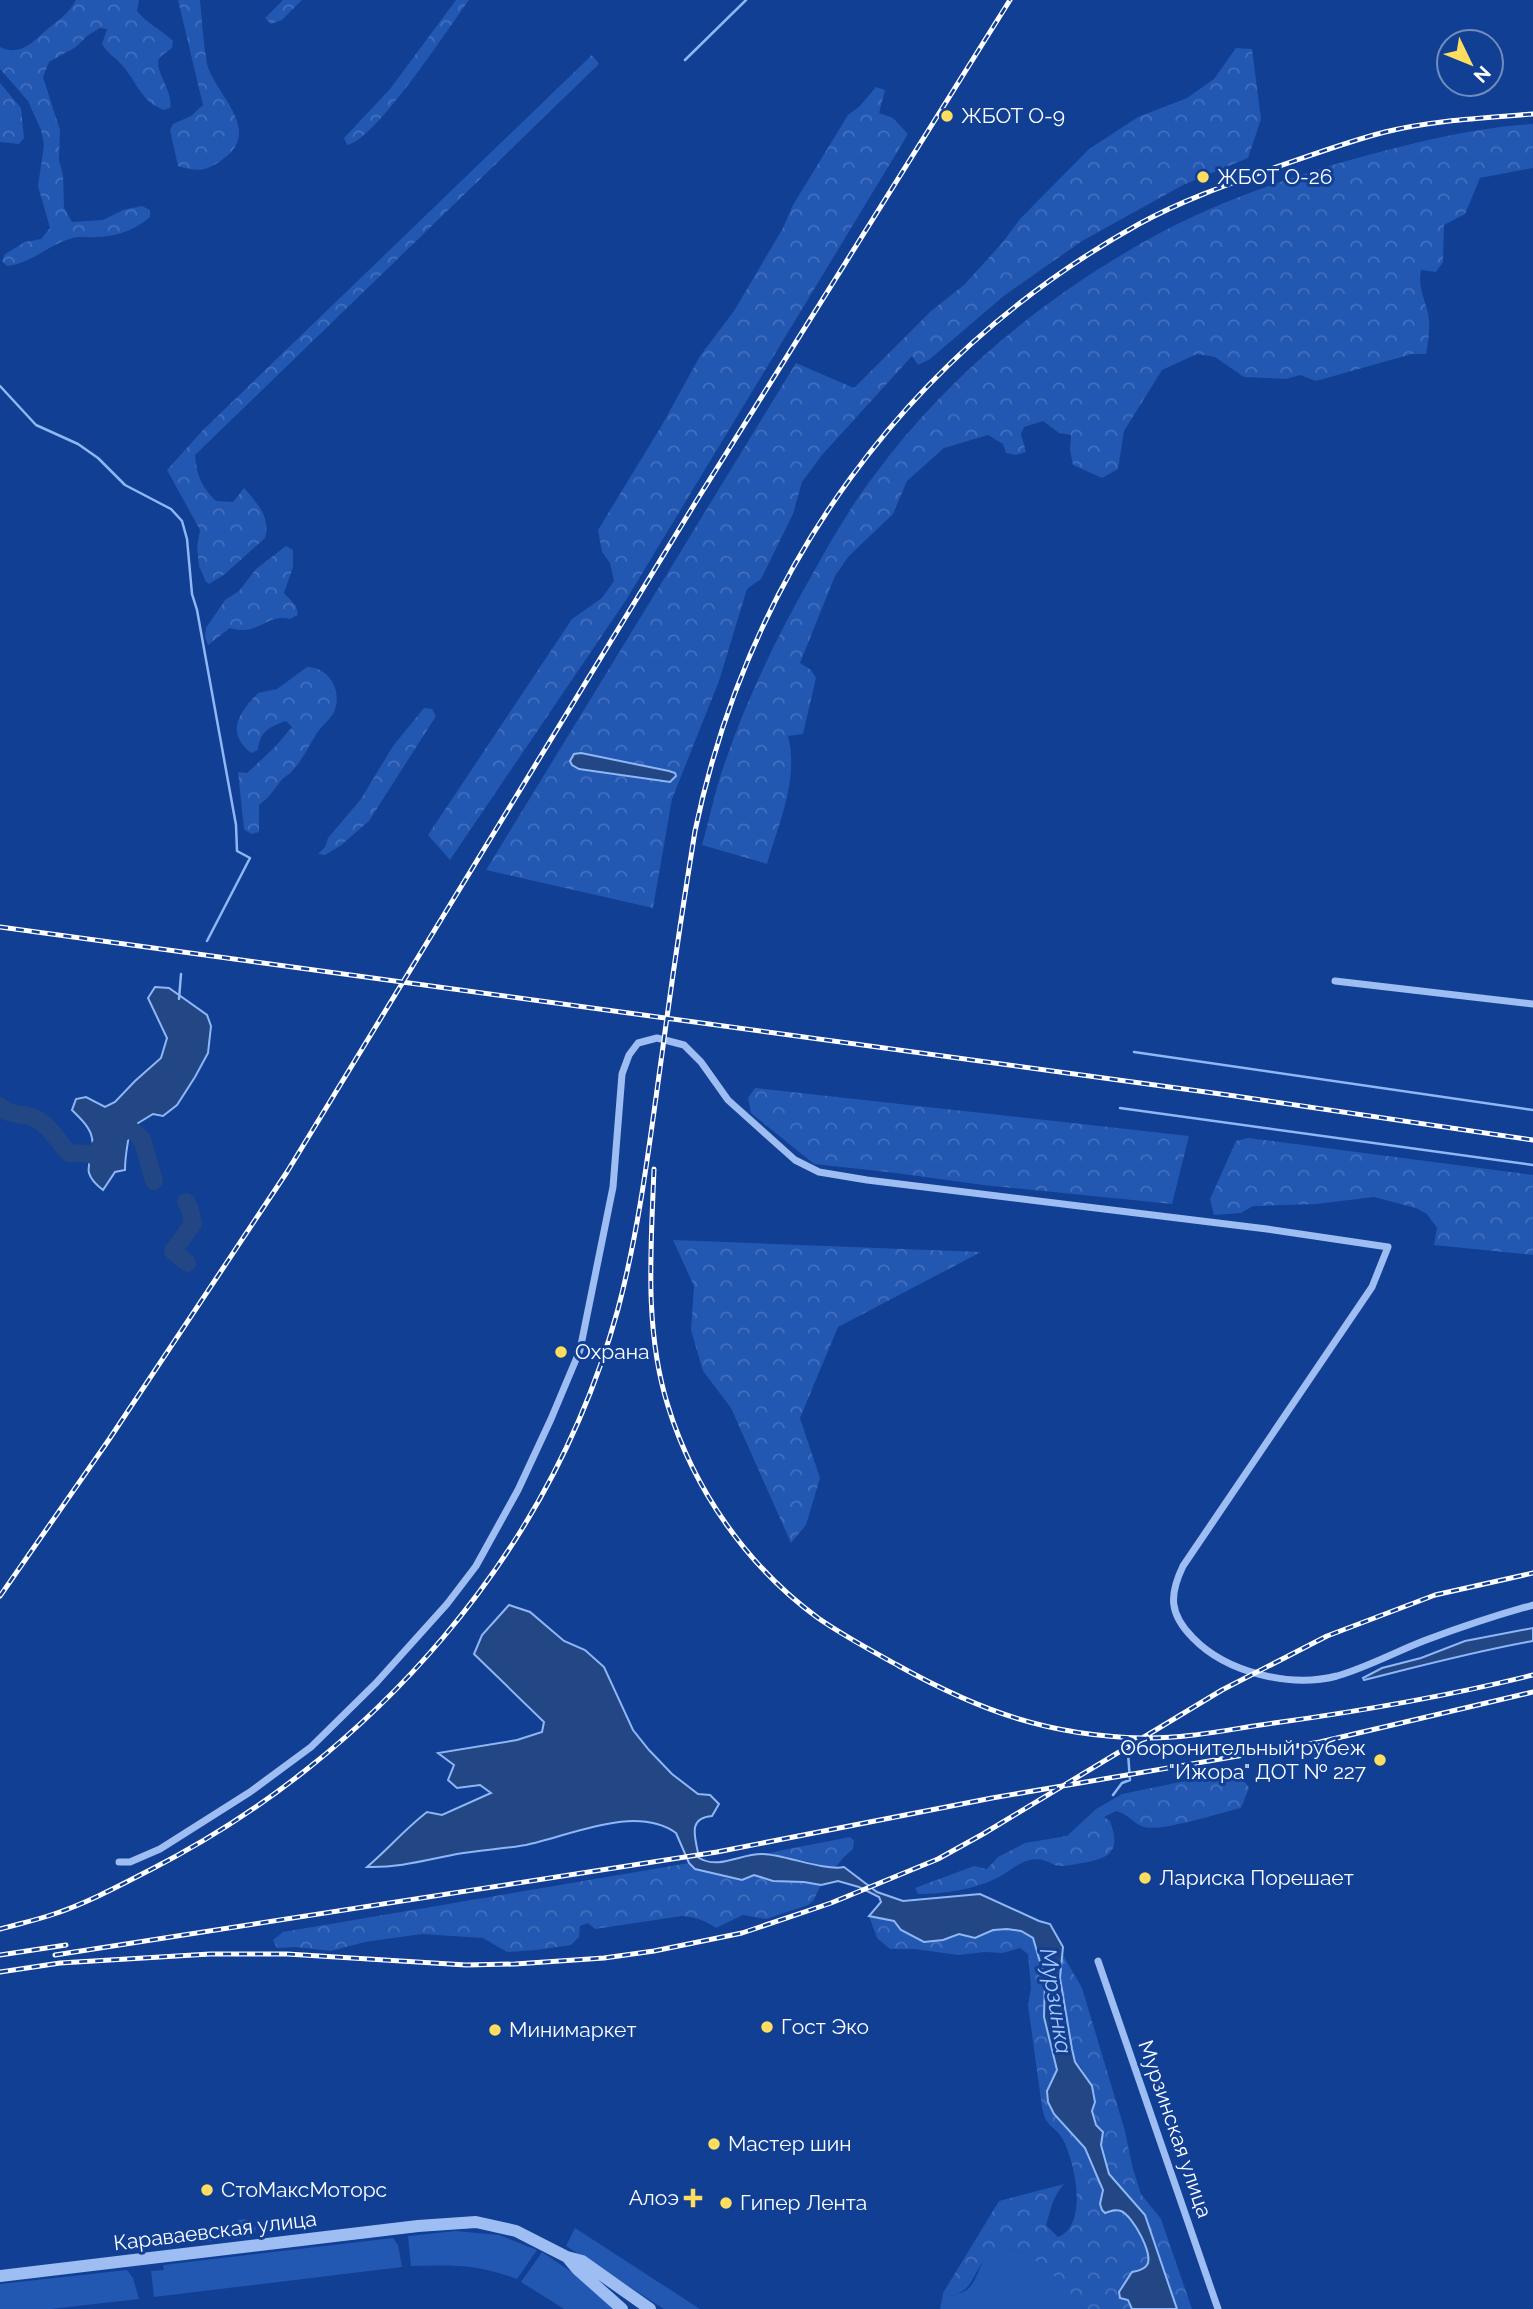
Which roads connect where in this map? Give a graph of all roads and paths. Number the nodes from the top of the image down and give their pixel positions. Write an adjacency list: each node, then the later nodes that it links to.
1 (1335, 981): 2 (street)
2 (1533, 1004)
3 (1533, 1605): 4 (street)
4 (118, 1862)
5 (1098, 1961): 10 (street, Мурзинская улица)
6 (567, 2257): 7 (street, Караваевская улица); 8 (street); 9 (street)
7 (0, 2276)
8 (622, 2309)
9 (650, 2309)
10 (1218, 2309)

